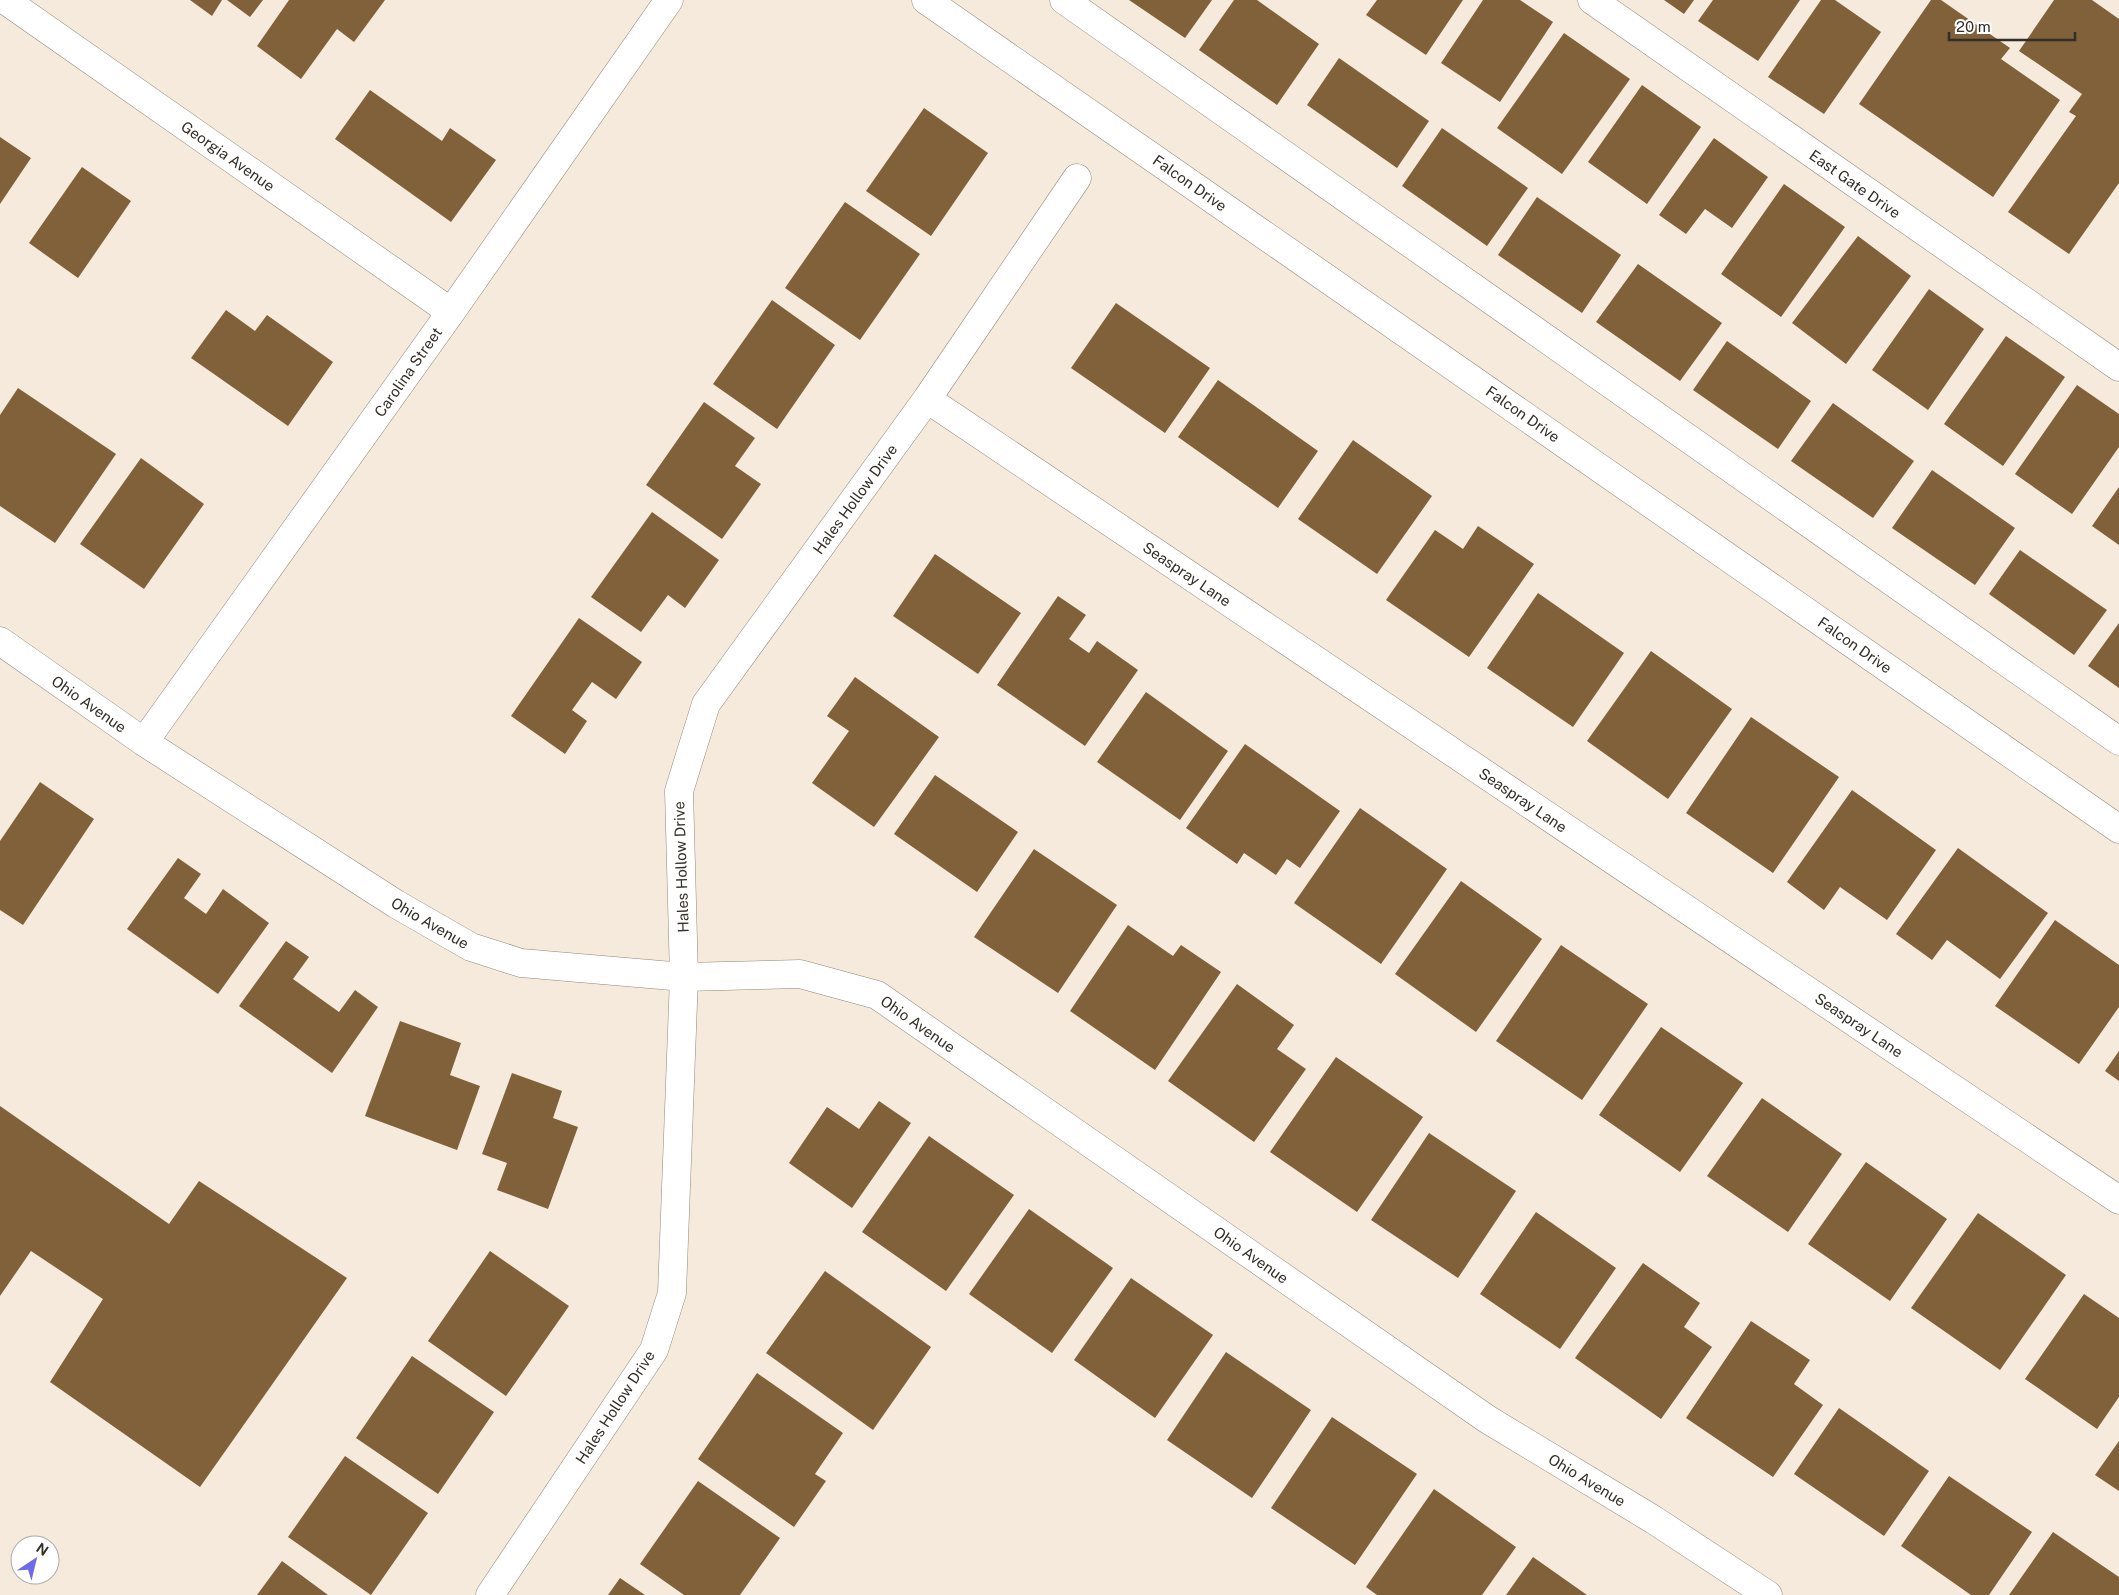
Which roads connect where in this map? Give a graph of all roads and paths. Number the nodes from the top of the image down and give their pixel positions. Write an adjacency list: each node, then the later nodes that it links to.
1 (5, 0): 7 (street, Georgia Avenue)
2 (669, 0): 7 (street, Carolina Street)
3 (926, 0): 13 (street, Falcon Drive)
4 (1064, 0): 11 (street)
5 (1592, 0): 8 (street, East Gate Drive)
6 (1077, 178): 9 (street, Hales Hollow Drive)
7 (451, 312): 12 (street, Carolina Street)
8 (2119, 368)
9 (927, 399): 14 (street, Hales Hollow Drive); 15 (street, Seaspray Lane)
10 (0, 641): 12 (street, Ohio Avenue)
11 (2119, 741)
12 (144, 742): 14 (street, Ohio Avenue)
13 (2119, 829)
14 (684, 977): 16 (street, Hales Hollow Drive); 17 (street, Ohio Avenue)
15 (2119, 1200)
16 (490, 1595)
17 (1768, 1595)

